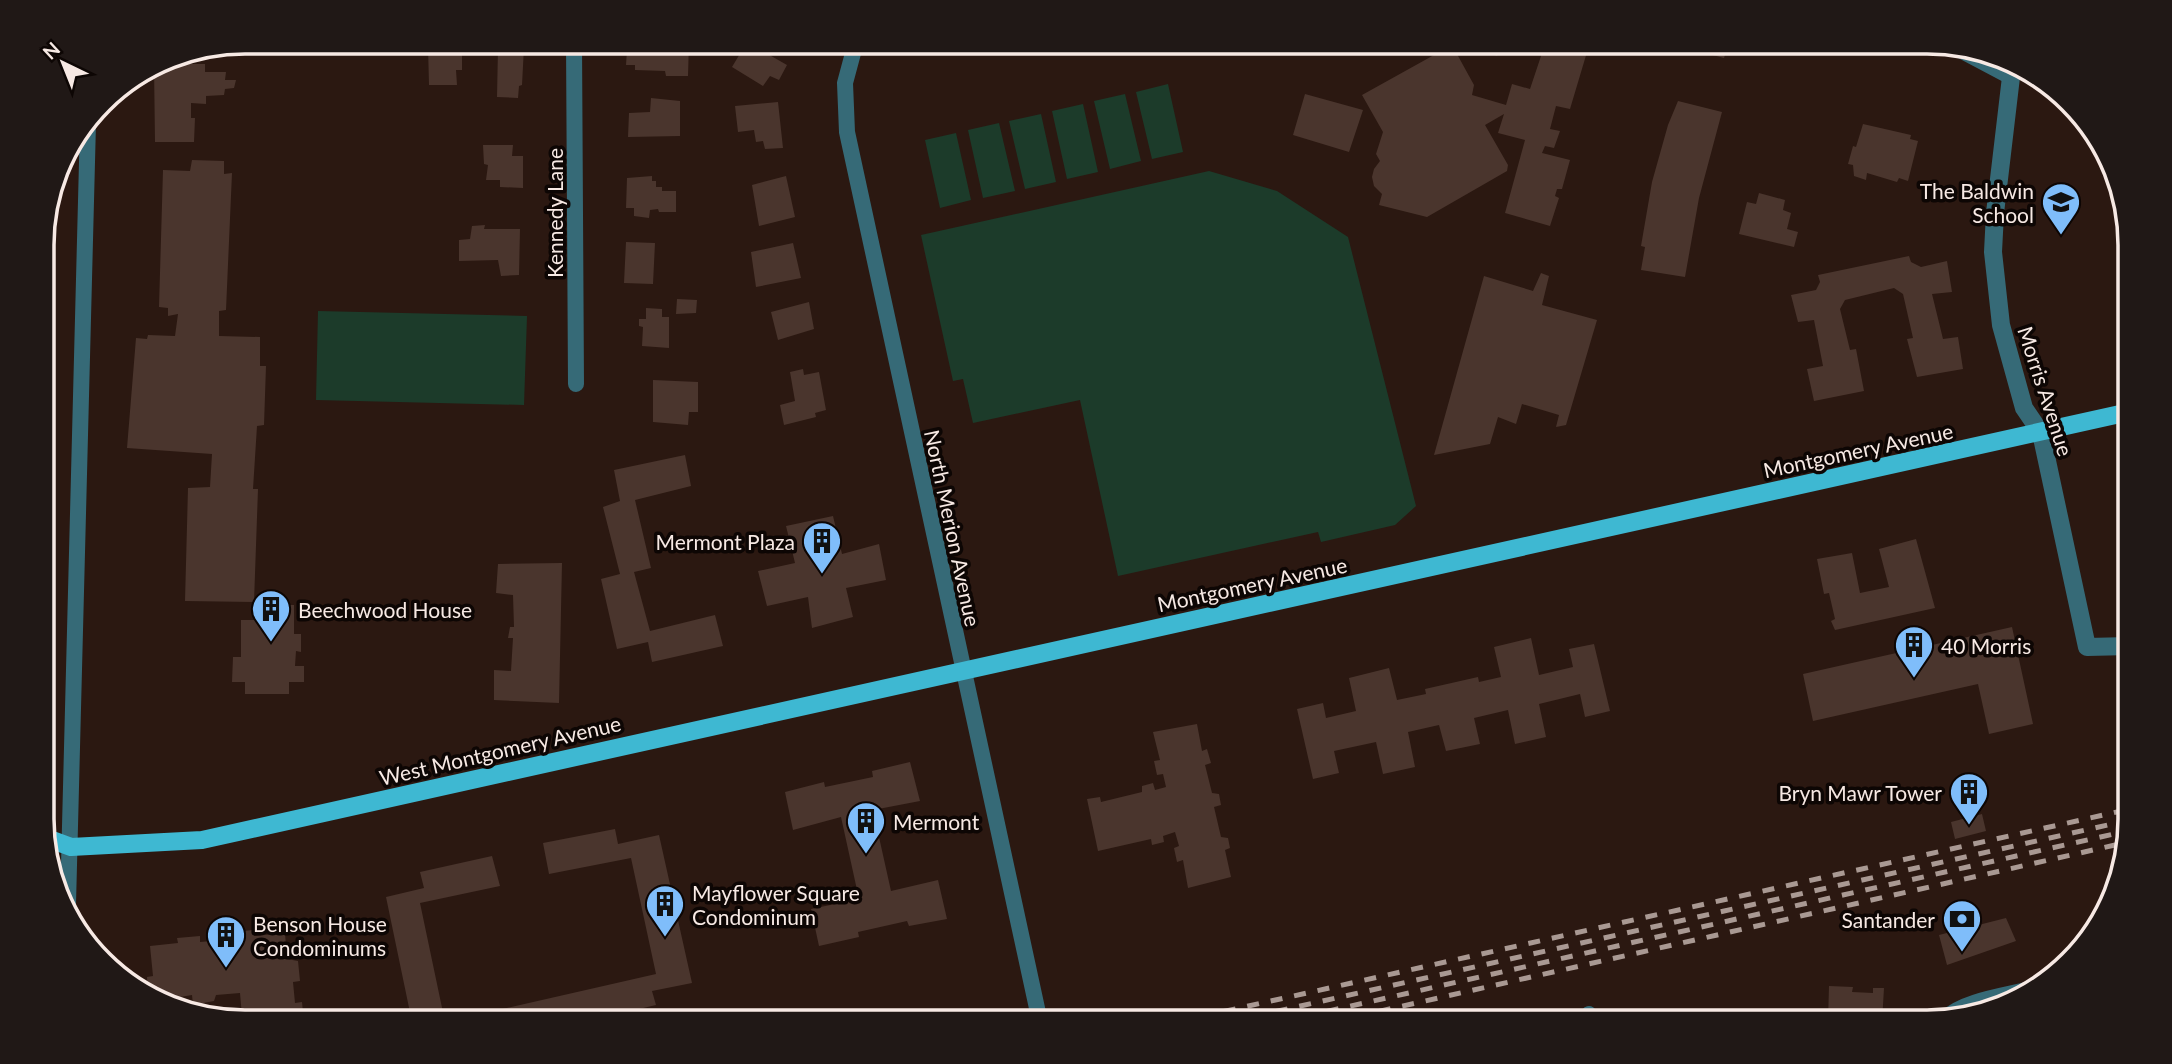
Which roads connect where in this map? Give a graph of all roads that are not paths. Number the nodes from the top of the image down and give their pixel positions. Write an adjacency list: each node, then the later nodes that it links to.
1 (574, 54): 5 (street, Kennedy Lane)
2 (853, 54): 9 (street, North Merion Avenue)
3 (2013, 75): 7 (street, Morris Avenue)
4 (88, 137): 11 (street)
5 (576, 384)
6 (2118, 415): 7 (main road, Montgomery Avenue)
7 (2041, 433): 8 (street, Morris Avenue); 9 (main road, Montgomery Avenue)
8 (2118, 646)
9 (963, 671): 11 (main road, West Montgomery Avenue); 13 (street, North Merion Avenue)
10 (56, 841): 11 (main road, West Montgomery Avenue)
11 (71, 847): 12 (street)
12 (69, 891)
13 (1037, 1010)

